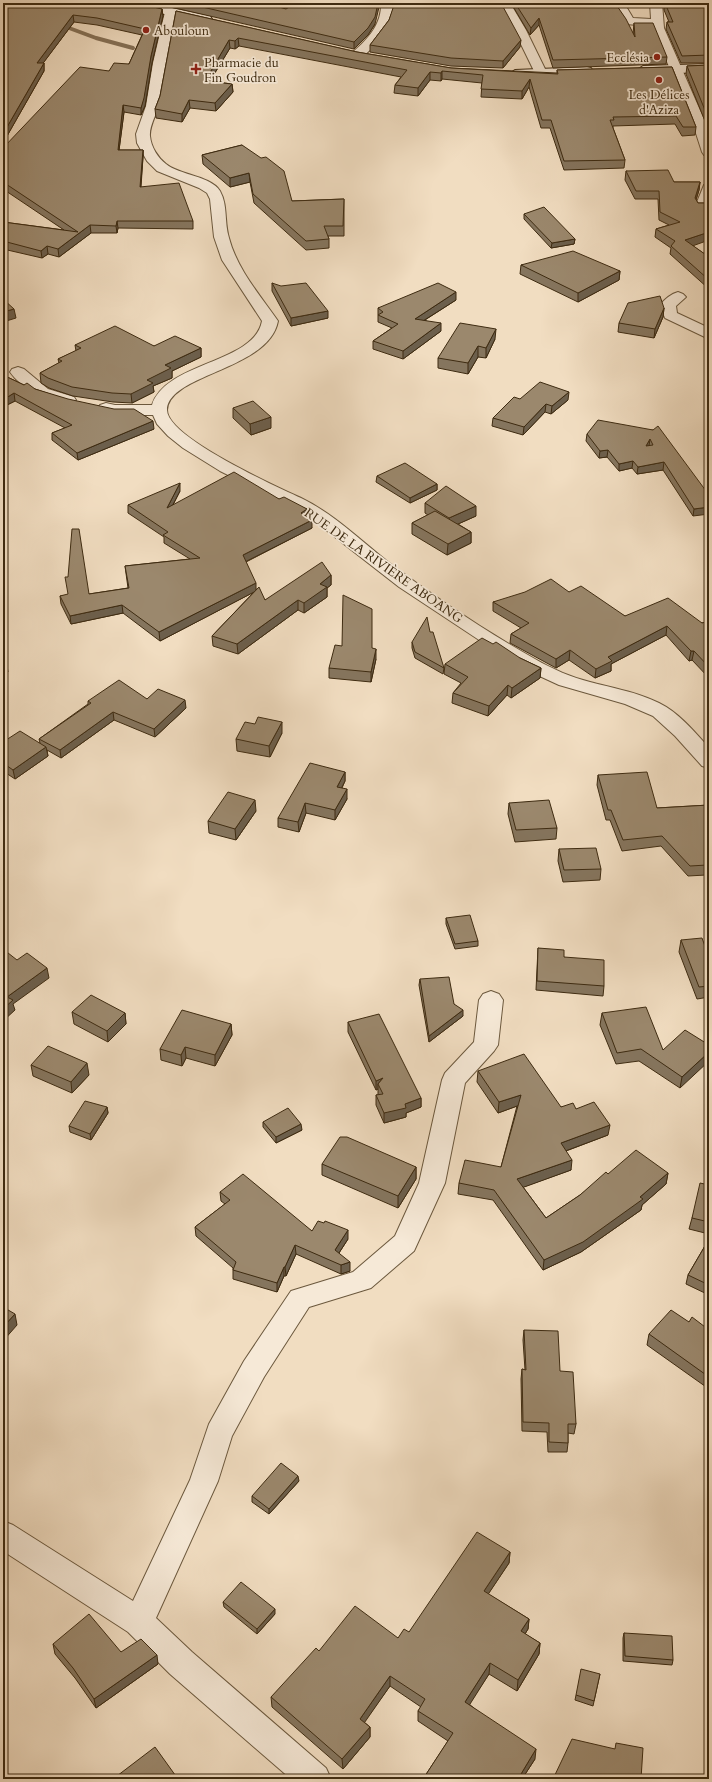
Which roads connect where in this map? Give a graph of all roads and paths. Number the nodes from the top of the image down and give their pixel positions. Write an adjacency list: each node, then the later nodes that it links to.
1 (131, 3): 8 (street)
2 (256, 3): 3 (street)
3 (288, 3)
4 (387, 3): 12 (street)
5 (504, 3): 18 (street)
6 (618, 3): 10 (street)
7 (656, 3): 10 (street)
8 (172, 7): 9 (street); 26 (street)
9 (216, 22)
10 (657, 24): 15 (street)
11 (342, 51): 12 (street)
12 (357, 55): 13 (street)
13 (371, 58)
14 (709, 68): 15 (street)
15 (675, 69): 16 (street); 20 (street)
16 (627, 70)
17 (598, 71): 18 (street)
18 (541, 73): 19 (street)
19 (505, 74)
20 (709, 152)
21 (709, 188): 22 (street)
22 (702, 207)
23 (678, 297): 24 (street)
24 (709, 334)
25 (18, 372): 26 (street)
26 (159, 410): 27 (street, RUE DE LA RIVIÈRE ABOANG)
27 (709, 761)
28 (491, 1000): 30 (street)
29 (3, 1535): 30 (street)
30 (139, 1622): 31 (street)
31 (315, 1779)

